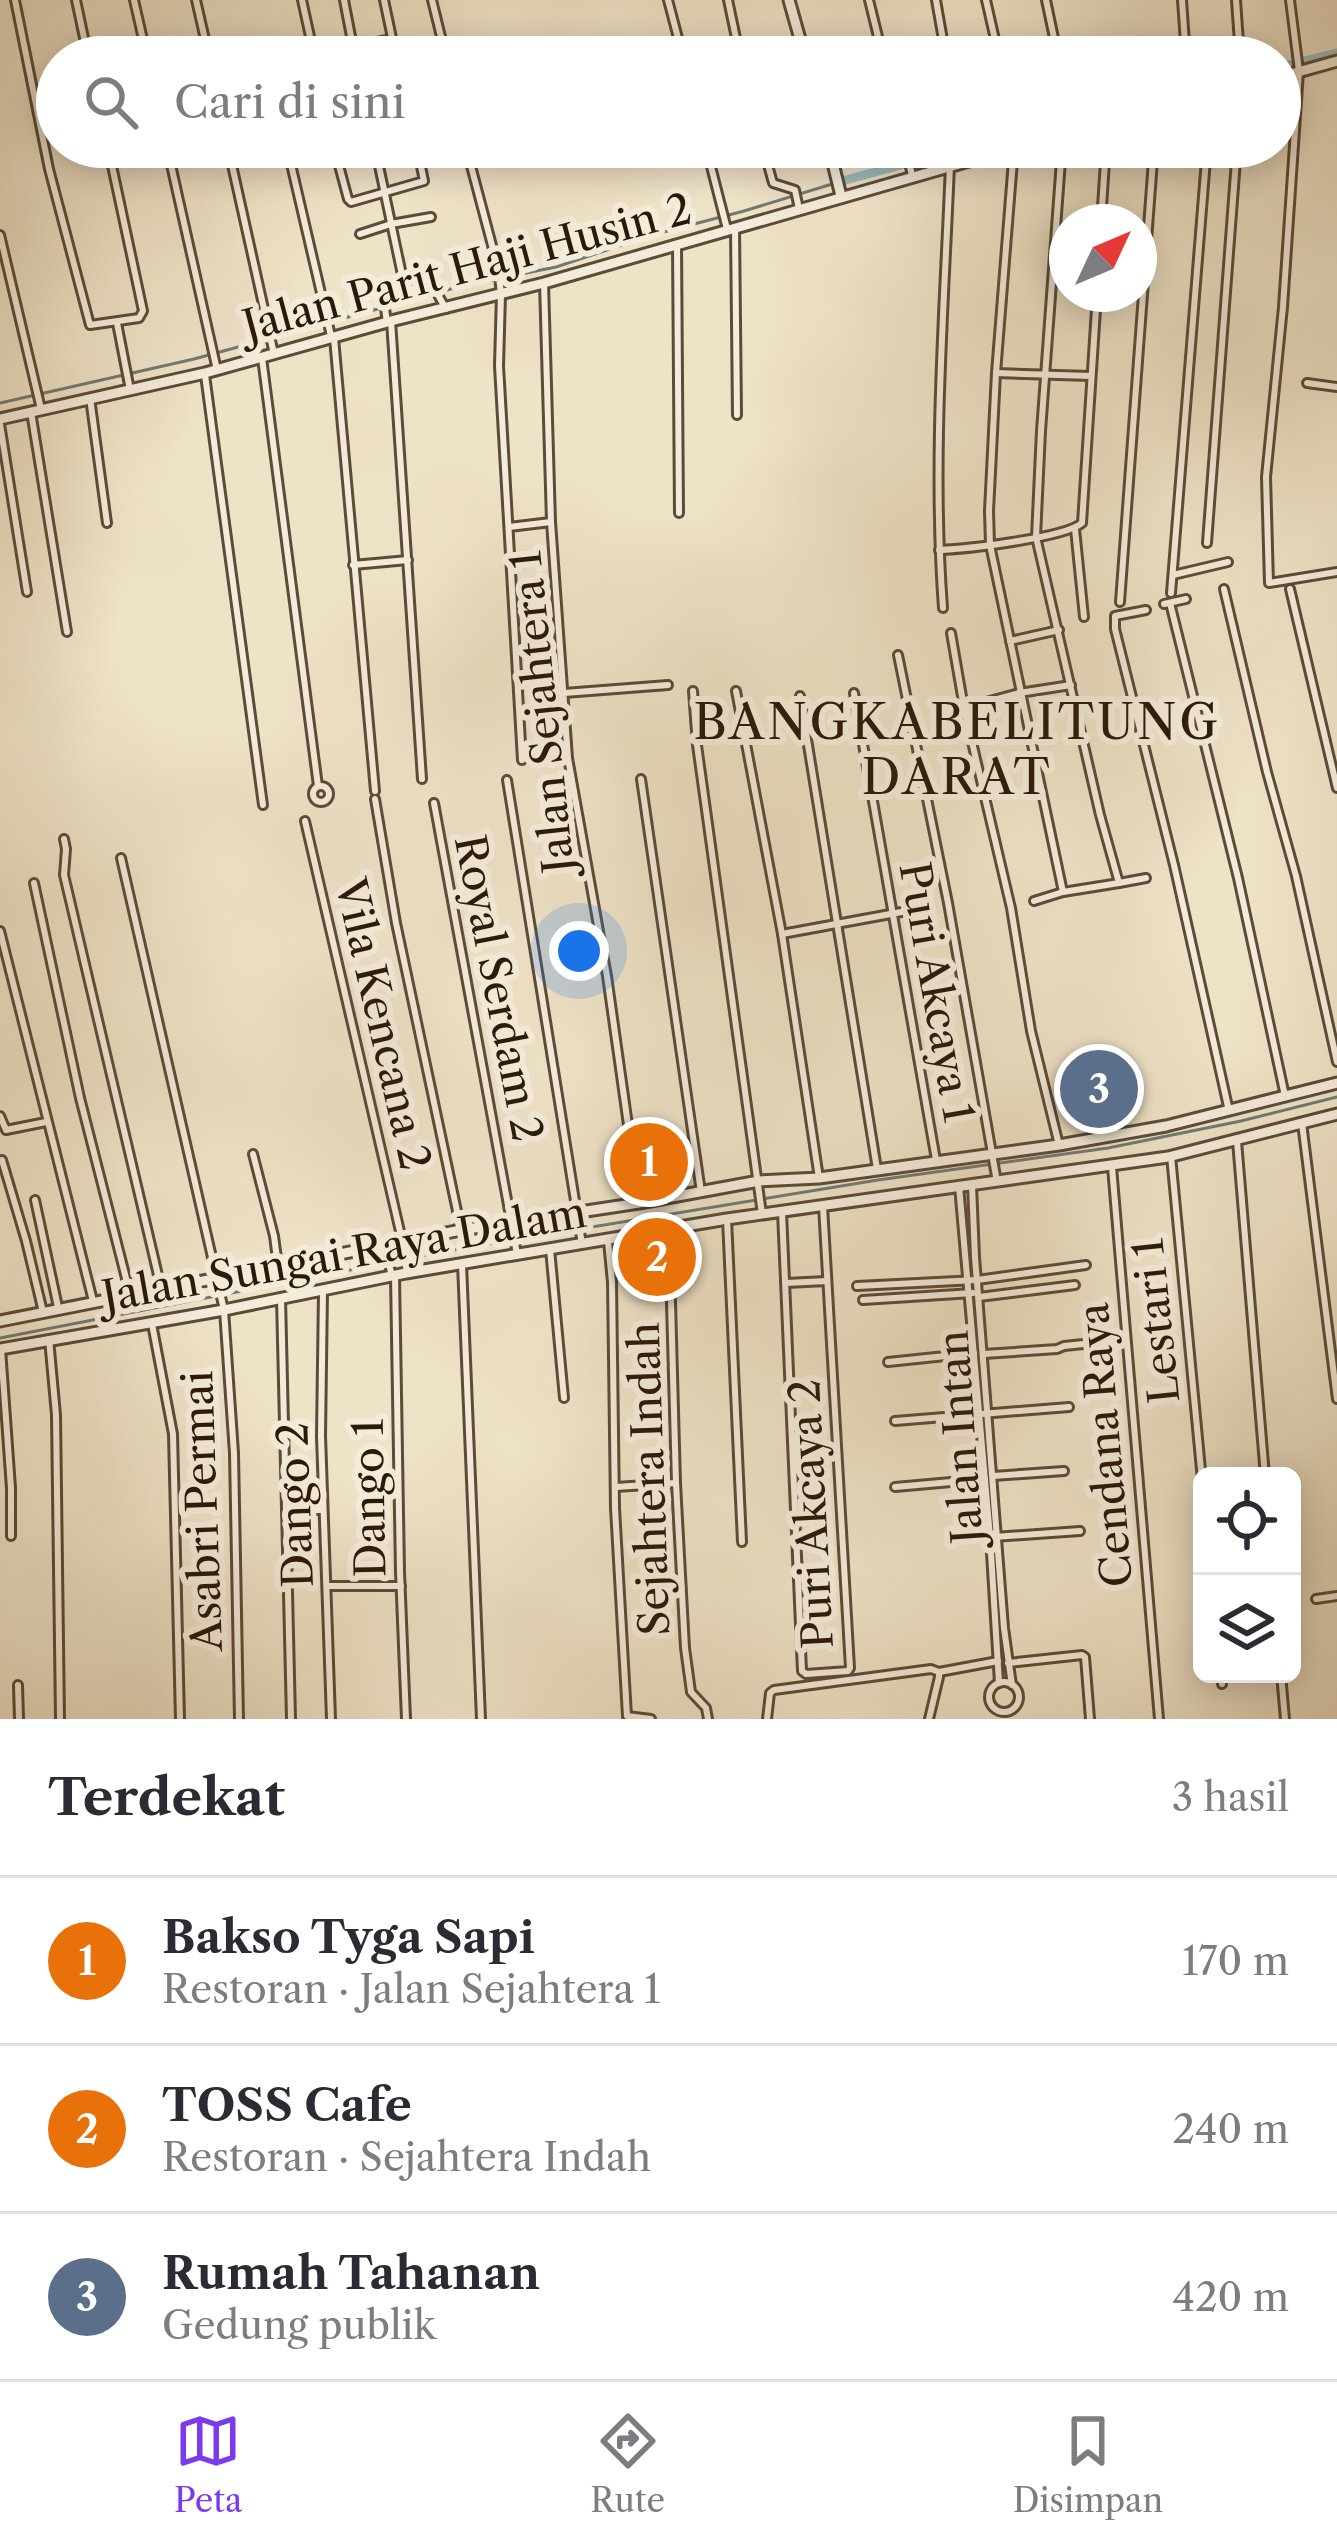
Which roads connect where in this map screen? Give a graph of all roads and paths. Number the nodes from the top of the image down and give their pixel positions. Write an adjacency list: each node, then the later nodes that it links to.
1 (15, 0): 38 (street)
2 (76, 0): 19 (street)
3 (134, 0): 20 (street)
4 (196, 0): 21 (street)
5 (302, 0): 22 (street)
6 (344, 0): 23 (street)
7 (384, 0): 24 (street)
8 (432, 0): 25 (street)
9 (668, 0): 26 (street)
10 (728, 0): 27 (street)
11 (790, 0): 28 (street)
12 (869, 0): 29 (street)
13 (936, 0): 30 (street)
14 (986, 0): 31 (street)
15 (1046, 0): 32 (street)
16 (1182, 0): 33 (street)
17 (1236, 0): 34 (street)
18 (1290, 0): 35 (street)
19 (84, 36)
20 (142, 36)
21 (204, 36)
22 (310, 36)
23 (351, 36)
24 (391, 36)
25 (441, 36)
26 (677, 36)
27 (736, 36)
28 (799, 36)
29 (878, 36)
30 (942, 36)
31 (994, 36)
32 (1054, 36)
33 (1185, 36)
34 (1239, 36)
35 (1295, 36)
36 (1337, 62): 37 (street)
37 (1301, 68)
38 (36, 96)
39 (49, 168): 78 (street)
40 (112, 168): 78 (street)
41 (172, 168): 82 (street)
42 (233, 168): 80 (street)
43 (292, 168): 79 (street)
44 (340, 168): 62 (street)
45 (379, 168): 62 (street)
46 (421, 168): 62 (street)
47 (472, 168): 73 (street)
48 (711, 168): 68 (street)
49 (769, 168): 65 (street)
50 (834, 168): 63 (street)
51 (910, 168): 61 (street)
52 (940, 168): 61 (street, Jalan Parit Haji Husin 2)
53 (950, 168): 102 (street)
54 (1014, 168): 83 (street)
55 (1061, 168): 84 (street)
56 (1105, 168): 64 (street)
57 (1152, 168): 113 (street)
58 (1205, 168): 107 (street)
59 (1235, 168): 100 (street)
60 (1292, 168): 106 (street)
61 (912, 176): 63 (street, Jalan Parit Haji Husin 2)
62 (384, 191): 67 (street)
63 (840, 192): 65 (street, Jalan Parit Haji Husin 2)
64 (1103, 204)
65 (799, 207): 68 (street, Jalan Parit Haji Husin 2)
66 (431, 218): 67 (street)
67 (391, 224): 69 (street); 74 (street)
68 (729, 226): 71 (street, Jalan Parit Haji Husin 2); 92 (street)
69 (360, 234)
70 (0, 235): 91 (street)
71 (677, 244): 72 (street, Jalan Parit Haji Husin 2); 94 (street)
72 (544, 283): 73 (street, Jalan Parit Haji Husin 2); 95 (street, Jalan Sejahtera 1)
73 (500, 288): 75 (street, Jalan Parit Haji Husin 2); 97 (street)
74 (406, 289): 75 (street); 77 (street)
75 (446, 309): 77 (street, Jalan Parit Haji Husin 2)
76 (1096, 312): 86 (street)
77 (388, 319): 79 (street, Jalan Parit Haji Husin 2); 103 (street)
78 (116, 322): 89 (street)
79 (331, 335): 80 (street, Jalan Parit Haji Husin 2); 105 (street)
80 (273, 351): 81 (street, Jalan Parit Haji Husin 2)
81 (262, 358): 82 (street, Jalan Parit Haji Husin 2); 135 (street)
82 (217, 370): 85 (street, Jalan Parit Haji Husin 2)
83 (996, 373): 84 (street); 101 (street)
84 (1046, 373): 86 (street); 99 (street)
85 (205, 374): 89 (street, Jalan Parit Haji Husin 2); 138 (street)
86 (1091, 376): 98 (street)
87 (1307, 382): 88 (street)
88 (1337, 387)
89 (129, 388): 90 (street, Jalan Parit Haji Husin 2)
90 (90, 398): 91 (street, Jalan Parit Haji Husin 2); 96 (street)
91 (37, 407): 93 (street, Jalan Parit Haji Husin 2); 118 (street)
92 (737, 415)
93 (0, 422): 110 (street)
94 (679, 513)
95 (551, 522): 97 (street); 126 (street, Jalan Sejahtera 1)
96 (107, 523)
97 (509, 527): 131 (street)
98 (1075, 529): 99 (street); 116 (street)
99 (1036, 537): 101 (street); 117 (street)
100 (1207, 542)
101 (990, 545): 102 (street); 120 (street)
102 (939, 550): 114 (street)
103 (408, 560): 105 (street); 132 (street)
104 (1228, 562): 107 (street)
105 (353, 566): 183 (street)
106 (1337, 572)
107 (1173, 575): 112 (street)
108 (1224, 589): 152 (street)
109 (1289, 589): 136 (street)
110 (27, 592)
111 (1186, 599): 112 (street)
112 (1168, 600): 154 (street)
113 (1120, 602)
114 (943, 608)
115 (1146, 610): 155 (street)
116 (1084, 616)
117 (1059, 630): 120 (street); 123 (street)
118 (68, 632)
119 (951, 633): 130 (street)
120 (1009, 641): 128 (street)
121 (898, 655): 162 (street)
122 (668, 685): 126 (street)
123 (1071, 685): 128 (street); 144 (street)
124 (693, 691): 171 (street)
125 (736, 692): 151 (street)
126 (562, 693): 176 (street, Jalan Sejahtera 1)
127 (854, 693): 148 (street, Puri Akcaya 1)
128 (1019, 693): 130 (street); 145 (street)
129 (800, 696): 149 (street)
130 (964, 708): 161 (street)
131 (522, 760)
132 (422, 779)
133 (640, 779): 174 (street)
134 (507, 780): 180 (street)
135 (318, 786)
136 (1337, 788)
137 (434, 803): 182 (street, Royal Serdam 2)
138 (263, 806)
139 (305, 821): 185 (street, Vila Kencana 2)
140 (64, 839): 201 (street)
141 (121, 858): 195 (street, Asabri Permai)
142 (1146, 878): 144 (street)
143 (34, 883): 203 (street)
144 (1119, 883): 145 (street)
145 (1063, 892): 146 (street)
146 (1034, 902)
147 (923, 908): 148 (street)
148 (891, 914): 149 (street); 166 (street, Puri Akcaya 1)
149 (836, 925): 151 (street); 168 (street)
150 (0, 931): 158 (street)
151 (782, 934): 169 (street)
152 (1337, 1062)
153 (1337, 1083): 154 (street)
154 (1285, 1096): 155 (street)
155 (1229, 1111): 161 (street)
156 (1337, 1114): 159 (street, Jalan Sungai Raya Dalam)
157 (0, 1116): 158 (street)
158 (48, 1122): 207 (street)
159 (1302, 1123): 160 (street, Jalan Sungai Raya Dalam); 219 (street)
160 (1237, 1141): 164 (street, Jalan Sungai Raya Dalam); 226 (street)
161 (1059, 1144): 162 (street)
162 (993, 1153): 166 (street); 170 (street)
163 (253, 1154): 193 (street)
164 (1171, 1156): 167 (street, Jalan Sungai Raya Dalam); 225 (street, Lestari 1)
165 (2, 1160): 210 (street)
166 (936, 1160): 168 (street)
167 (1112, 1166): 170 (street, Jalan Sungai Raya Dalam); 263 (street, Cendana Raya)
168 (877, 1169): 169 (street)
169 (819, 1178): 171 (street)
170 (996, 1179): 172 (street, Jalan Sungai Raya Dalam)
171 (759, 1185): 174 (street); 178 (street)
172 (972, 1185): 173 (street, Jalan Sungai Raya Dalam); 196 (street, Jalan Intan)
173 (959, 1186): 177 (street, Jalan Sungai Raya Dalam); 196 (street)
174 (701, 1192): 176 (street)
175 (35, 1200): 209 (street)
176 (639, 1203): 180 (street)
177 (824, 1204): 179 (street, Jalan Sungai Raya Dalam); 197 (street, Puri Akcaya 2)
178 (762, 1211): 179 (street, Jalan Sungai Raya Dalam); 181 (street, Jalan Sungai Raya Dalam)
179 (782, 1212): 198 (street, Puri Akcaya 2)
180 (576, 1219): 182 (street); 187 (street)
181 (727, 1219): 184 (street, Jalan Sungai Raya Dalam); 237 (street)
182 (512, 1222): 183 (street); 190 (street, Royal Serdam 2)
183 (461, 1230): 185 (street)
184 (669, 1230): 186 (street, Jalan Sungai Raya Dalam); 229 (street, Sejahtera Indah)
185 (402, 1240): 188 (street)
186 (608, 1241): 187 (street, Jalan Sungai Raya Dalam); 230 (street)
187 (581, 1242): 189 (street, Jalan Sungai Raya Dalam)
188 (385, 1249): 193 (street); 194 (street, Dango 1)
189 (550, 1250): 190 (street, Jalan Sungai Raya Dalam); 220 (street)
190 (516, 1251): 191 (street, Jalan Sungai Raya Dalam)
191 (461, 1264): 194 (street, Jalan Sungai Raya Dalam); 257 (street)
192 (1087, 1265): 196 (street)
193 (278, 1266): 195 (street)
194 (392, 1274): 202 (street, Jalan Sungai Raya Dalam); 239 (street, Dango 1)
195 (218, 1280): 201 (street); 208 (street, Asabri Permai)
196 (973, 1280): 199 (street); 204 (street)
197 (827, 1281): 198 (street); 198 (street, Puri Akcaya 2)
198 (786, 1283)
199 (856, 1286)
200 (1075, 1286): 204 (street)
201 (161, 1288): 203 (street)
202 (323, 1290): 205 (street, Jalan Sungai Raya Dalam); 233 (street, Dango 2)
203 (130, 1294): 207 (street)
204 (976, 1294): 206 (street); 216 (street); 217 (street, Jalan Intan)
205 (281, 1298): 208 (street, Jalan Sungai Raya Dalam); 232 (street)
206 (863, 1300)
207 (93, 1301): 209 (street)
208 (223, 1305): 211 (street, Jalan Sungai Raya Dalam); 253 (street, Asabri Permai)
209 (58, 1308): 210 (street)
210 (43, 1312): 212 (street)
211 (152, 1320): 213 (street, Jalan Sungai Raya Dalam); 252 (street)
212 (0, 1321)
213 (50, 1339): 215 (street, Jalan Sungai Raya Dalam); 251 (street)
214 (1093, 1343): 217 (street)
215 (1, 1349): 235 (street)
216 (974, 1353): 218 (street); 223 (street)
217 (984, 1354): 223 (street, Jalan Intan)
218 (888, 1362)
219 (1335, 1376): 221 (street)
220 (564, 1398)
221 (1337, 1399)
222 (1069, 1407): 223 (street)
223 (983, 1416): 224 (street); 228 (street)
224 (895, 1421)
225 (1201, 1467)
226 (1263, 1467)
227 (1064, 1472): 228 (street)
228 (989, 1478): 231 (street); 236 (street)
229 (676, 1483): 230 (street); 259 (street, Sejahtera Indah)
230 (616, 1487): 258 (street)
231 (895, 1487)
232 (287, 1510): 233 (street); 254 (street)
233 (323, 1510): 238 (street, Dango 2)
234 (1080, 1532): 236 (street)
235 (11, 1537)
236 (994, 1537): 242 (street); 243 (street, Jalan Intan)
237 (742, 1542)
238 (328, 1586): 239 (street); 255 (street, Dango 2)
239 (401, 1586): 256 (street, Dango 1)
240 (1337, 1596): 241 (street)
241 (1316, 1599)
242 (998, 1661): 244 (street); 245 (street)
243 (1008, 1663): 247 (street, Jalan Intan); 262 (street)
244 (939, 1672): 260 (street); 261 (street)
245 (999, 1683): 247 (street); 249 (street)
246 (1282, 1683): 264 (street)
247 (1012, 1684): 249 (street)
248 (18, 1685): 250 (street)
249 (1000, 1715)
250 (19, 1719)
251 (60, 1719)
252 (180, 1719)
253 (239, 1719)
254 (291, 1719)
255 (332, 1719)
256 (406, 1719)
257 (481, 1719)
258 (651, 1719)
259 (708, 1719)
260 (767, 1719)
261 (929, 1719)
262 (1090, 1719)
263 (1159, 1719)
264 (1285, 1719)

